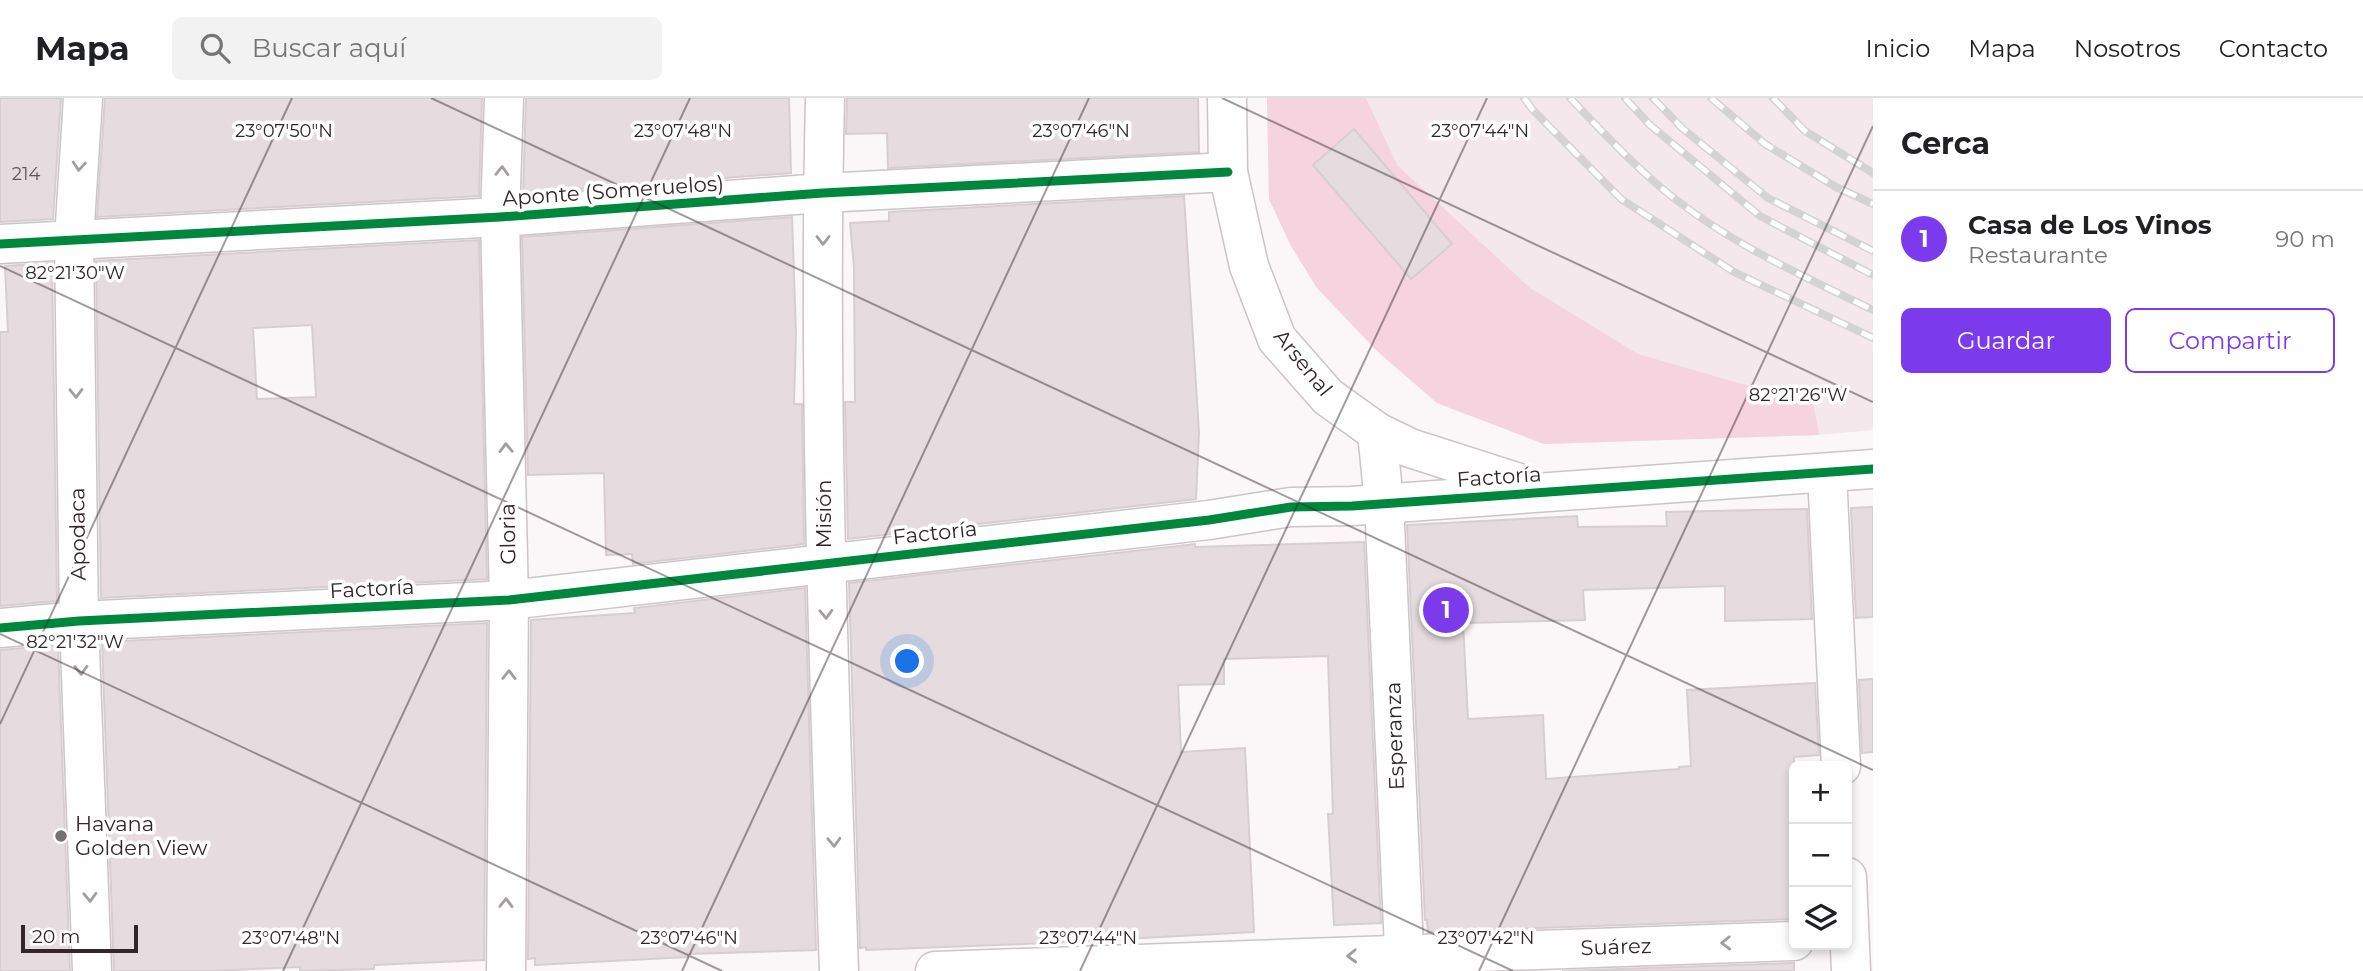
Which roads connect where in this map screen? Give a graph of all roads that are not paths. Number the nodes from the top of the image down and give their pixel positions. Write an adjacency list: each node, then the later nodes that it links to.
1 (83, 98): 8 (street, Apodaca, one-way to 8)
2 (504, 98): 7 (street, Gloria, one-way to 2)
3 (825, 98): 6 (street, Misión)
4 (1227, 98): 5 (street, Arsenal)
5 (1228, 172): 6 (street, Aponte (Someruelos)); 10 (street, Arsenal)
6 (823, 192): 7 (street, Aponte (Someruelos)); 15 (street, Misión, one-way to 15)
7 (500, 217): 8 (street, Aponte (Someruelos)); 16 (street, Gloria, one-way to 7)
8 (74, 239): 9 (street, Aponte (Someruelos)); 17 (street, Apodaca, one-way to 17)
9 (0, 244)
10 (1377, 432): 13 (street, Arsenal); 14 (street, Esperanza)
11 (1873, 469): 12 (street, Factoría)
12 (1827, 473): 13 (street, Factoría); 19 (street)
13 (1547, 491): 14 (street, Factoría)
14 (1384, 502): 15 (street, Factoría); 23 (street, Esperanza)
15 (825, 562): 16 (street, Factoría); 26 (street, Misión, one-way to 26)
16 (509, 600): 17 (street, Factoría); 25 (street, Gloria, one-way to 16)
17 (79, 621): 18 (street, Factoría); 24 (street, Apodaca, one-way to 24)
18 (0, 628)
19 (1841, 761)
20 (1848, 887): 22 (street)
21 (1789, 941): 23 (street, Suárez, one-way to 23)
22 (1855, 946)
23 (1405, 963): 27 (street, Suárez, one-way to 27)
24 (92, 971)
25 (506, 971)
26 (839, 971)
27 (935, 971)

